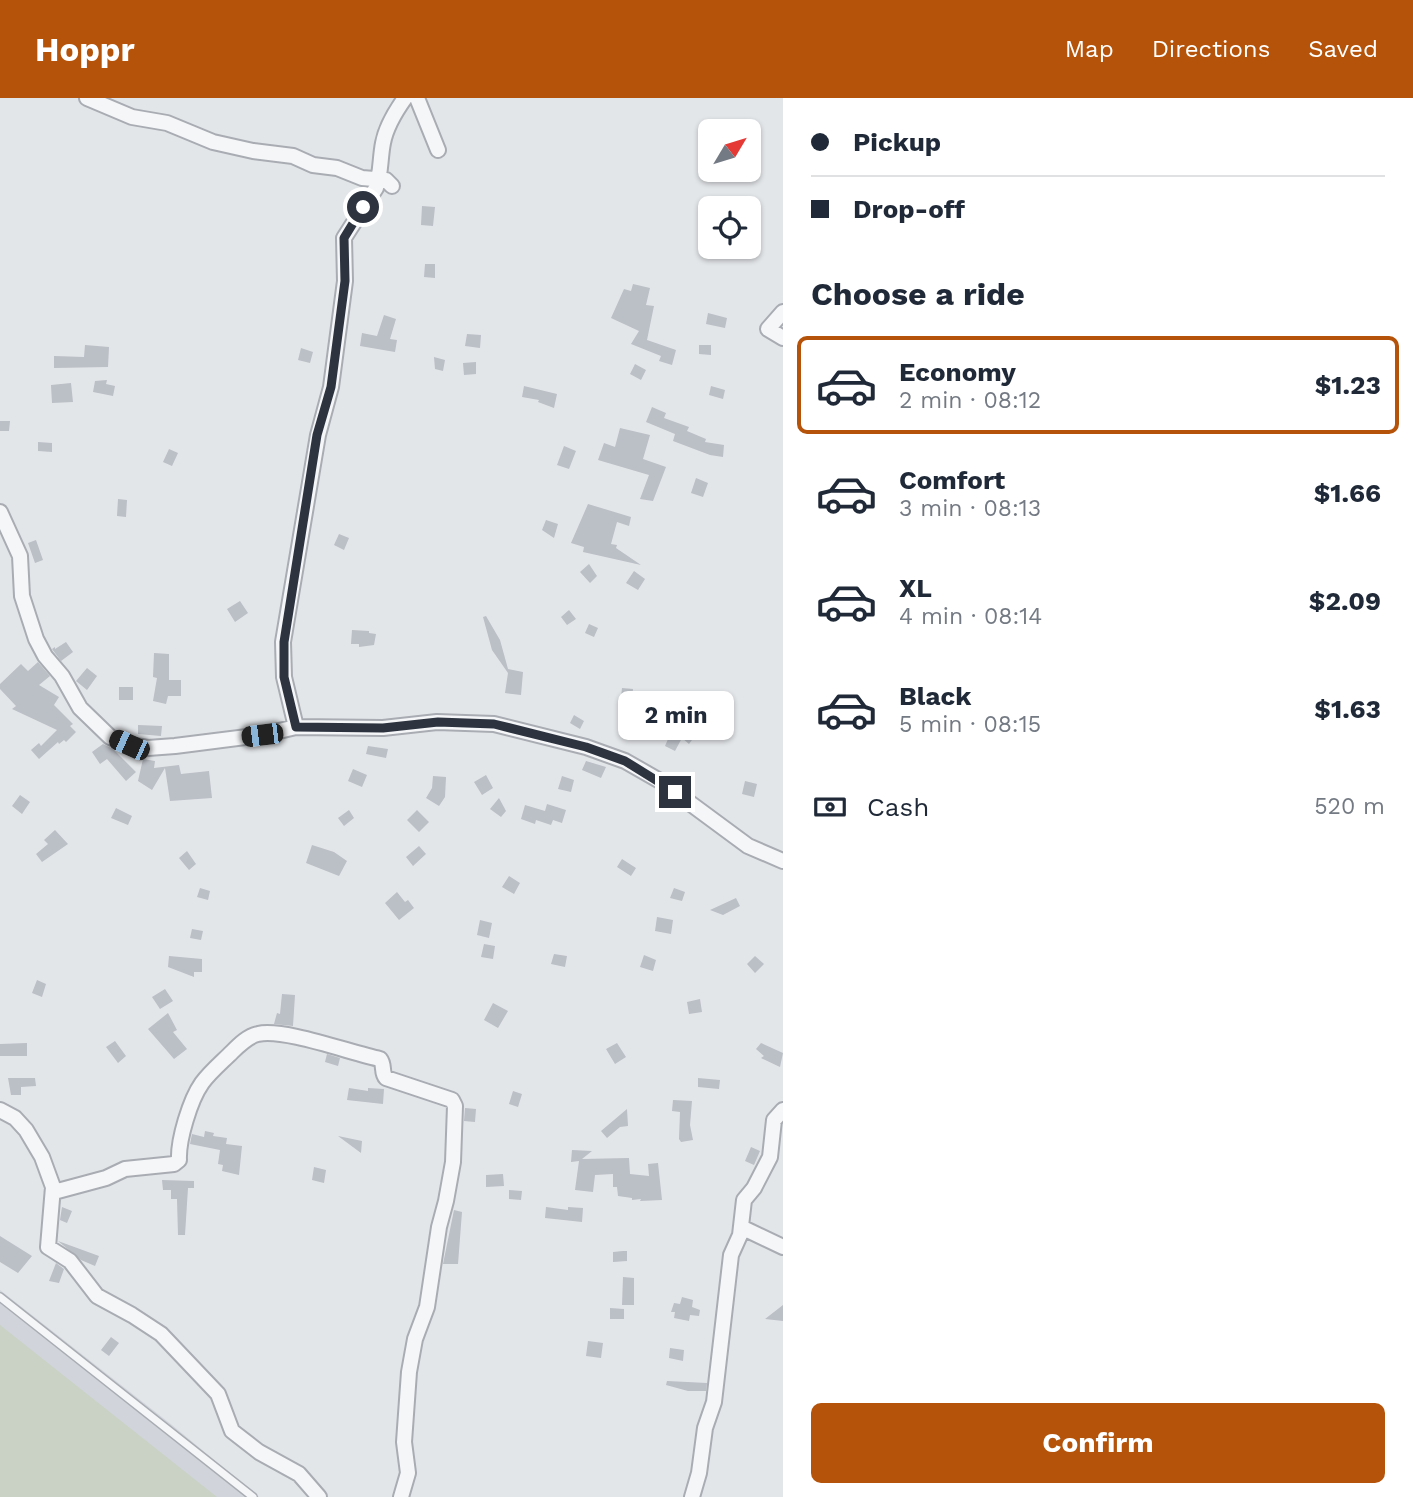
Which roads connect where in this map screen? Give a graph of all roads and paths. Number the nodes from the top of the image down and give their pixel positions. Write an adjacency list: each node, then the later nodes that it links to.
1 (87, 98): 5 (street)
2 (405, 98): 5 (street)
3 (418, 98): 4 (street)
4 (438, 150)
5 (385, 183): 9 (street)
6 (783, 312): 7 (street)
7 (783, 338)
8 (0, 512): 9 (street)
9 (296, 727): 10 (street)
10 (783, 861)
11 (0, 1110): 13 (street)
12 (783, 1110): 14 (street)
13 (54, 1192): 18 (street); 19 (street)
14 (741, 1227): 15 (street); 20 (street)
15 (783, 1247)
16 (0, 1297): 17 (lane)
17 (253, 1497)
18 (319, 1497)
19 (401, 1497)
20 (692, 1497)

